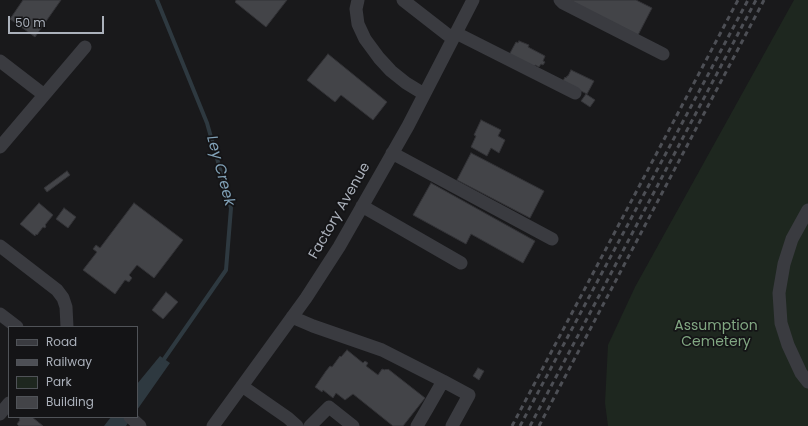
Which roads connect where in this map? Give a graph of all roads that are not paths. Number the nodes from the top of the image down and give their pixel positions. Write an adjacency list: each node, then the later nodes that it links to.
1 (358, 0): 11 (street)
2 (402, 0): 5 (street)
3 (473, 0): 5 (street, Factory Avenue)
4 (560, 0): 7 (street)
5 (454, 36): 9 (street); 11 (street, Factory Avenue)
6 (85, 47): 10 (street)
7 (663, 54)
8 (0, 61): 10 (street)
9 (575, 93)
10 (45, 94): 12 (street)
11 (424, 94): 13 (street, Factory Avenue)
12 (0, 147)
13 (392, 153): 14 (street, Factory Avenue); 16 (street)
14 (362, 206): 18 (street); 20 (street, Factory Avenue)
15 (808, 210): 24 (street)
16 (552, 239)
17 (0, 246): 22 (street)
18 (461, 263)
19 (0, 314): 21 (street)
20 (292, 316): 23 (street); 25 (street, Factory Avenue)
21 (15, 326)
22 (67, 326)
23 (443, 380): 34 (street); 35 (street)
24 (808, 382)
25 (242, 386): 30 (street, Factory Avenue); 31 (street)
26 (8, 404): 27 (street)
27 (0, 414)
28 (131, 418): 29 (street)
29 (140, 426)
30 (213, 426)
31 (297, 426)
32 (310, 426): 33 (street)
33 (353, 426)
34 (417, 426)
35 (452, 426)

